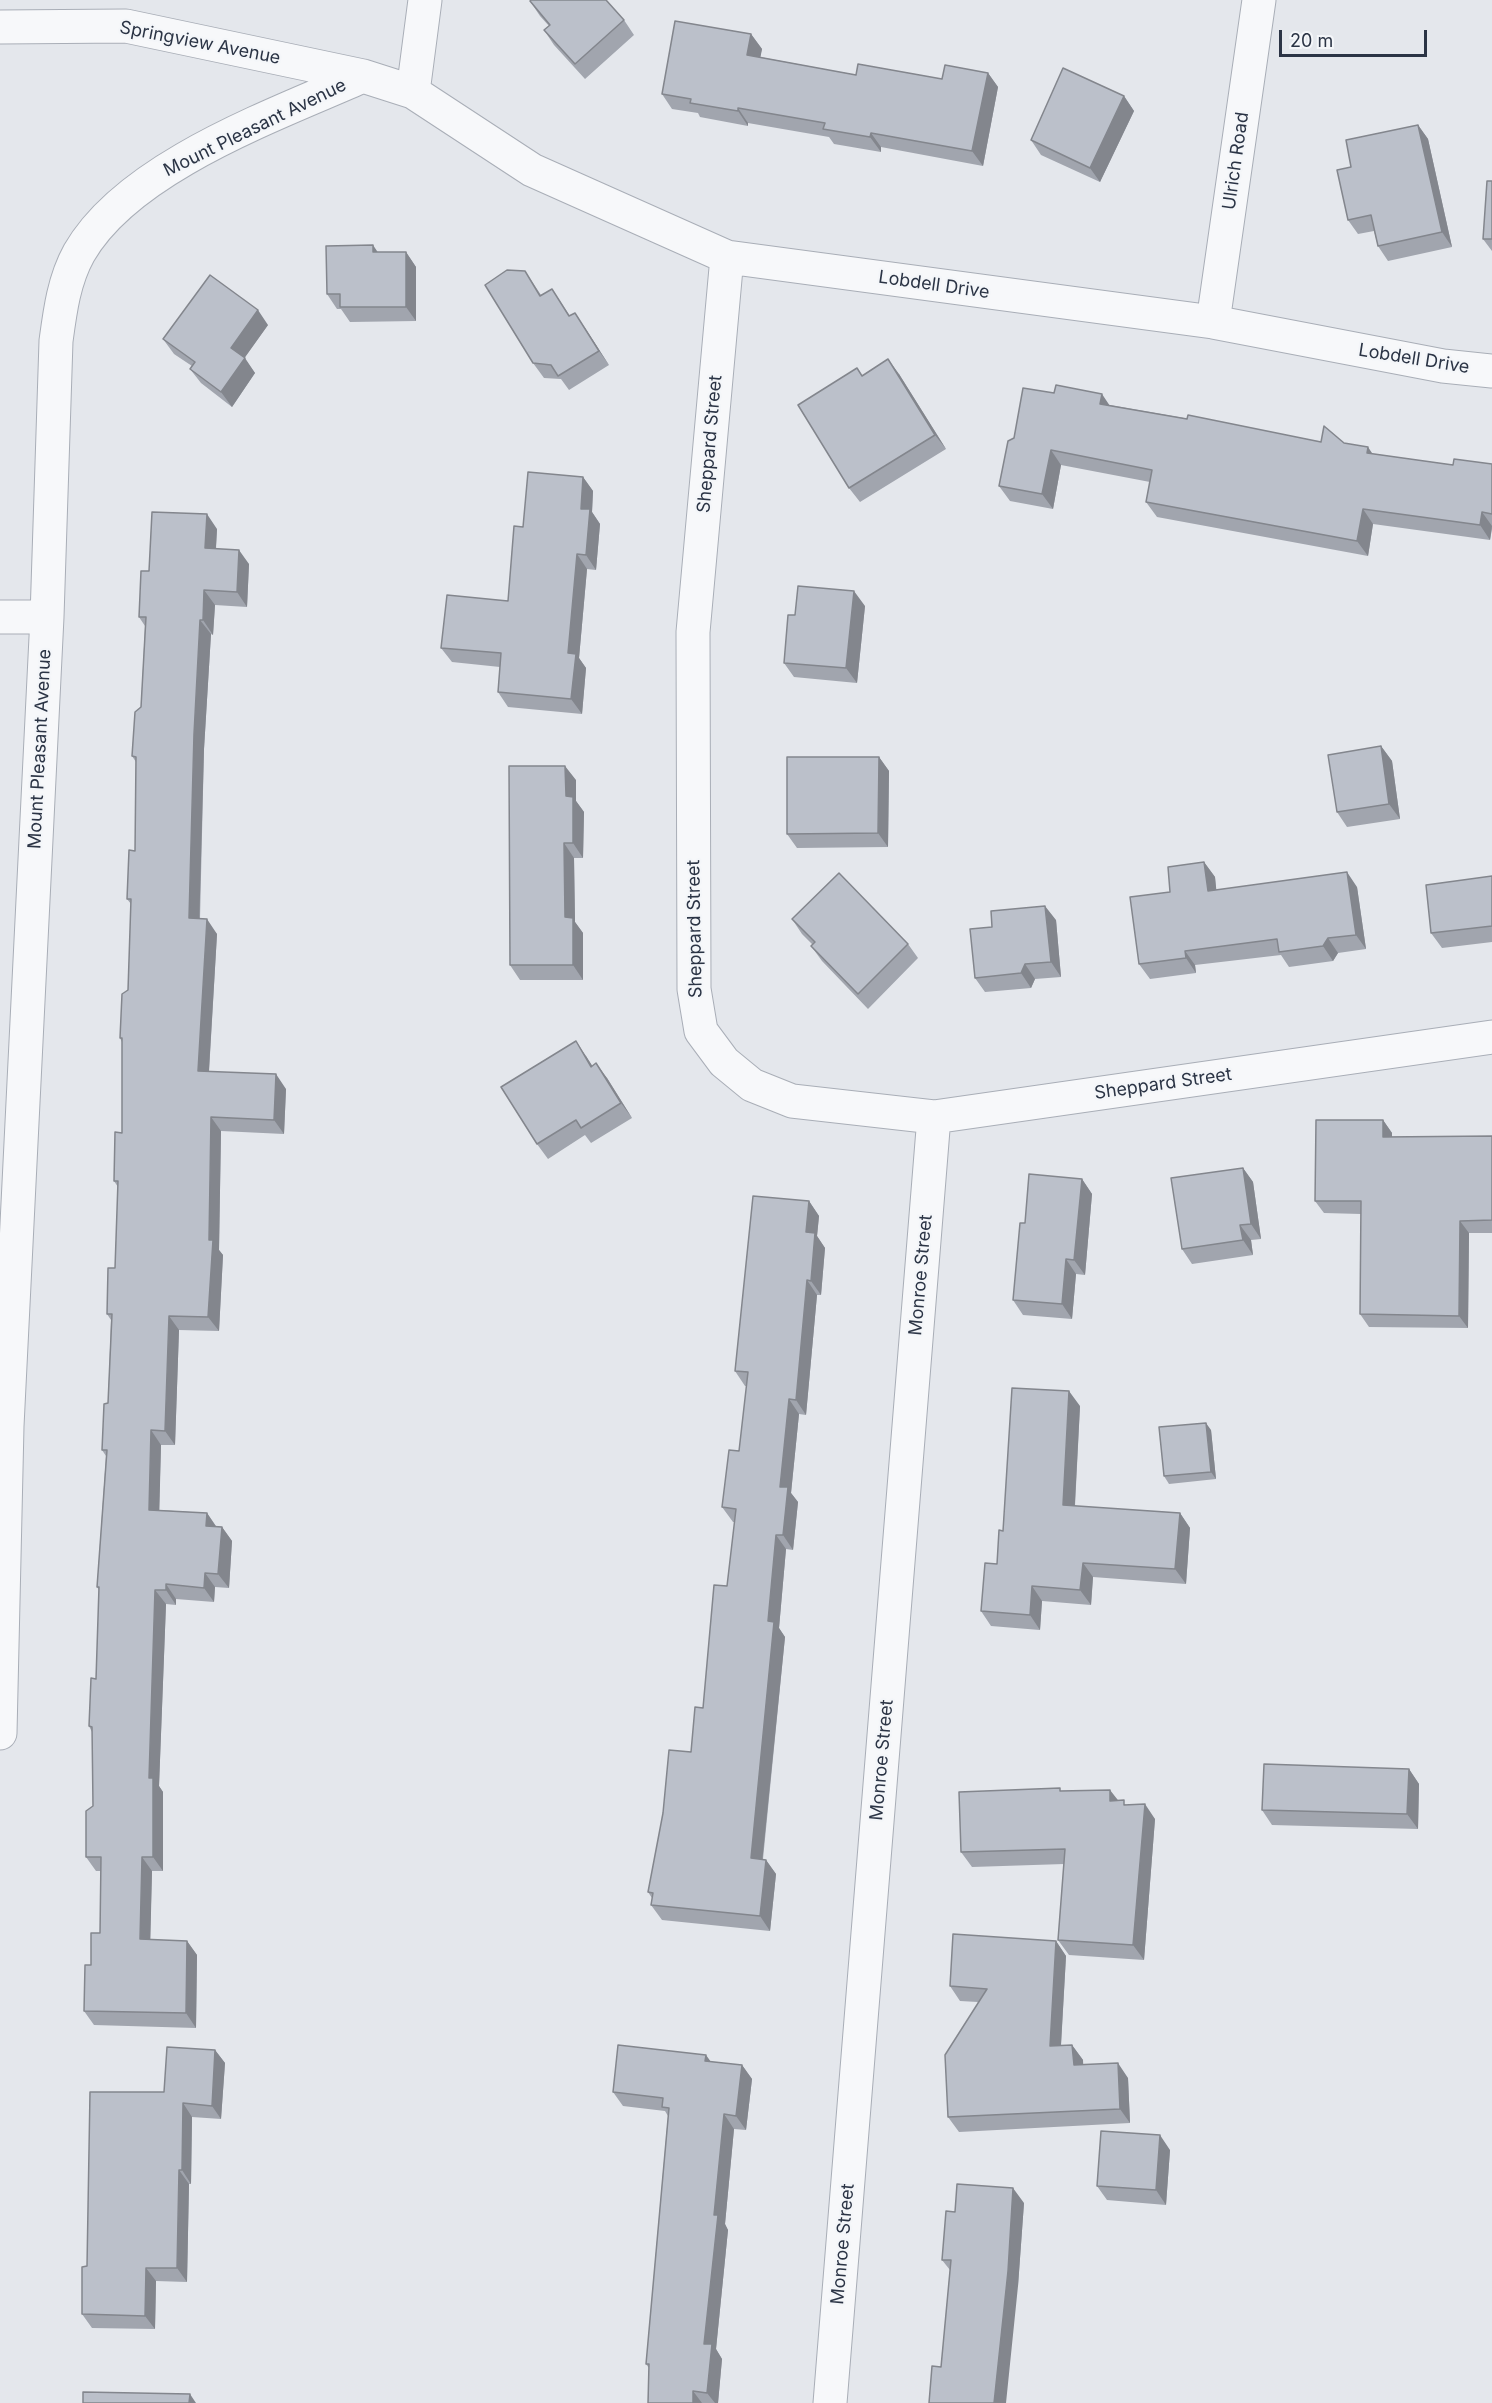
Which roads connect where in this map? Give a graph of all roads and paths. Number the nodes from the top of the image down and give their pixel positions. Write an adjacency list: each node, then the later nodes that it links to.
1 (425, 0): 5 (street)
2 (1259, 0): 7 (street, Ulrich Road)
3 (0, 27): 4 (street, Springview Avenue)
4 (363, 75): 5 (street, Mount Pleasant Avenue); 9 (street, Mount Pleasant Avenue)
5 (412, 92): 6 (street, Lobdell Drive)
6 (727, 257): 7 (street, Lobdell Drive); 12 (street, Sheppard Street)
7 (1213, 322): 8 (street, Lobdell Drive)
8 (1492, 371)
9 (47, 617): 10 (street); 13 (street, Mount Pleasant Avenue)
10 (0, 618)
11 (1492, 1037): 12 (street, Sheppard Street)
12 (934, 1117): 15 (street, Monroe Street)
13 (3, 1426): 14 (street, Mount Pleasant Avenue)
14 (0, 1733)
15 (830, 2403)

